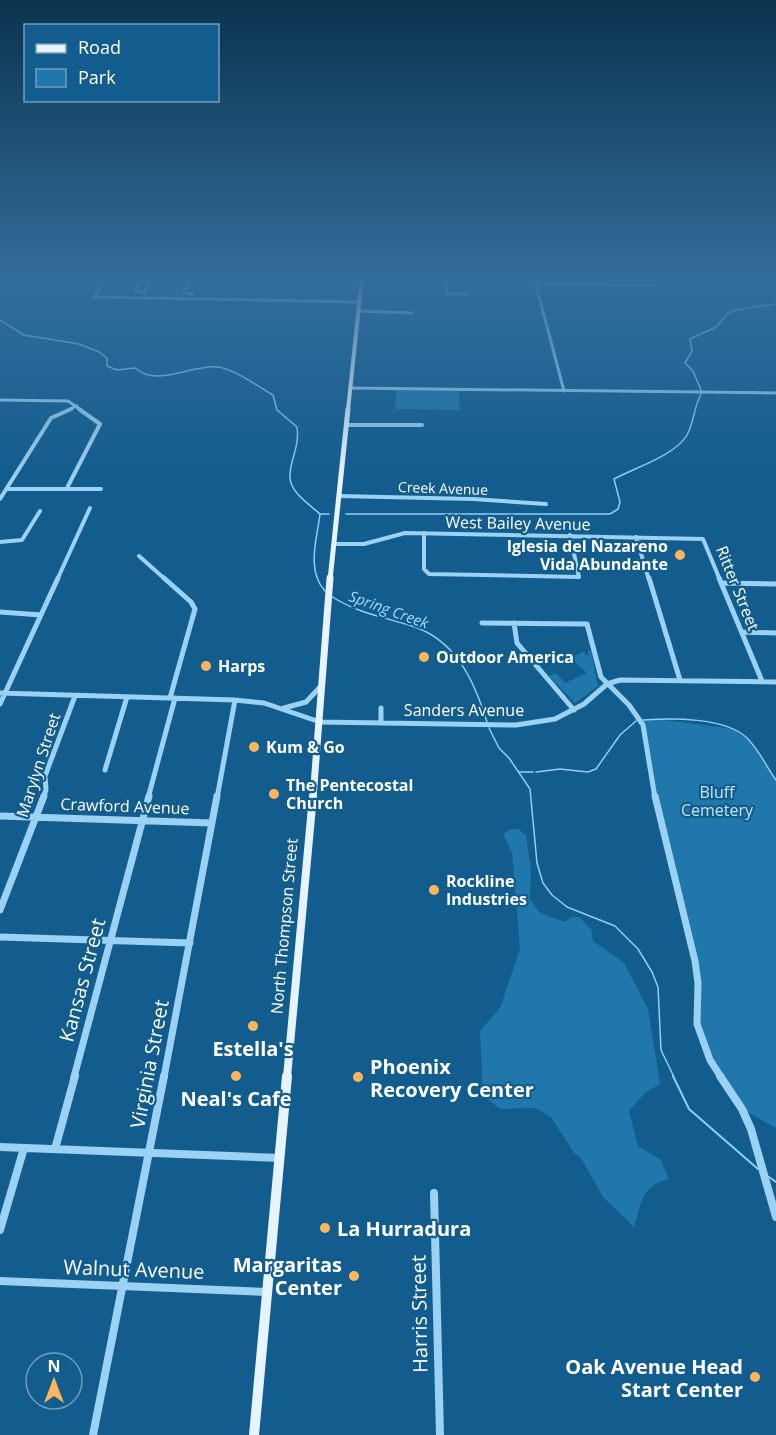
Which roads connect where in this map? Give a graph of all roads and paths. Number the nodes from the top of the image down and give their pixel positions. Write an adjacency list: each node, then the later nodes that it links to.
1 (355, 344): 3 (main road, North Thompson Street)
2 (552, 344): 4 (street)
3 (350, 388): 4 (street); 8 (main road, North Thompson Street)
4 (564, 391): 5 (street)
5 (775, 394)
6 (0, 400): 7 (street)
7 (77, 406): 10 (street); 11 (street)
8 (346, 424): 9 (street); 13 (main road, North Thompson Street)
9 (422, 425)
10 (67, 488): 11 (street); 12 (street)
11 (8, 489): 14 (street)
12 (101, 489)
13 (339, 496): 15 (street, Creek Avenue); 23 (main road, North Thompson Street)
14 (0, 499)
15 (546, 504)
16 (90, 508): 28 (street)
17 (40, 511): 22 (street)
18 (424, 533): 19 (street, West Bailey Avenue); 19 (street); 23 (street, West Bailey Avenue)
19 (570, 535): 20 (street, West Bailey Avenue)
20 (636, 537): 21 (street, West Bailey Avenue); 33 (street)
21 (703, 539): 25 (street, Ritter Street)
22 (0, 542)
23 (334, 544): 36 (main road, North Thompson Street)
24 (139, 556): 41 (street)
25 (723, 583): 26 (street); 31 (street, Ritter Street)
26 (776, 584)
27 (0, 612): 28 (street)
28 (41, 615): 38 (street)
29 (482, 622): 30 (street)
30 (514, 623): 37 (street); 46 (street)
31 (742, 632): 32 (street); 34 (street, Ritter Street)
32 (776, 633)
33 (680, 680): 34 (street, Sanders Avenue); 37 (street, Sanders Avenue)
34 (762, 681): 35 (street, Sanders Avenue)
35 (776, 682)
36 (323, 684): 45 (street); 47 (main road, North Thompson Street)
37 (608, 684): 46 (street, Sanders Avenue); 64 (street)
38 (3, 693): 39 (street, Sanders Avenue); 43 (street)
39 (75, 696): 40 (street, Sanders Avenue); 51 (street, Marylyn Street)
40 (127, 697): 41 (street, Sanders Avenue); 49 (street)
41 (172, 698): 42 (street, Sanders Avenue); 52 (street, Kansas Street)
42 (235, 700): 45 (street, Sanders Avenue); 53 (street, Virginia Street)
43 (0, 704)
44 (381, 708): 48 (street)
45 (281, 709): 47 (street, Sanders Avenue)
46 (574, 710): 48 (street, Sanders Avenue)
47 (320, 722): 48 (street, Sanders Avenue); 62 (main road, North Thompson Street)
48 (381, 723)
49 (105, 770)
50 (0, 816): 51 (street, Crawford Avenue)
51 (36, 816): 52 (street, Crawford Avenue); 54 (street, Marylyn Street)
52 (142, 820): 53 (street, Crawford Avenue); 56 (street, Kansas Street)
53 (212, 823): 57 (street, Virginia Street)
54 (0, 910)
55 (0, 937): 56 (street)
56 (110, 941): 57 (street); 60 (street, Kansas Street)
57 (190, 944): 61 (street, Virginia Street)
58 (0, 1147): 59 (street)
59 (24, 1148): 60 (street); 65 (street)
60 (55, 1149): 61 (street)
61 (149, 1152): 62 (street); 67 (street, Virginia Street)
62 (279, 1158): 68 (main road, North Thompson Street)
63 (434, 1192): 71 (street, Harris Street)
64 (776, 1217)
65 (0, 1230)
66 (0, 1281): 67 (street, Walnut Avenue)
67 (122, 1286): 68 (street, Walnut Avenue); 69 (street, Virginia Street)
68 (267, 1292): 70 (main road, North Thompson Street)
69 (93, 1435)
70 (254, 1435)
71 (440, 1435)

